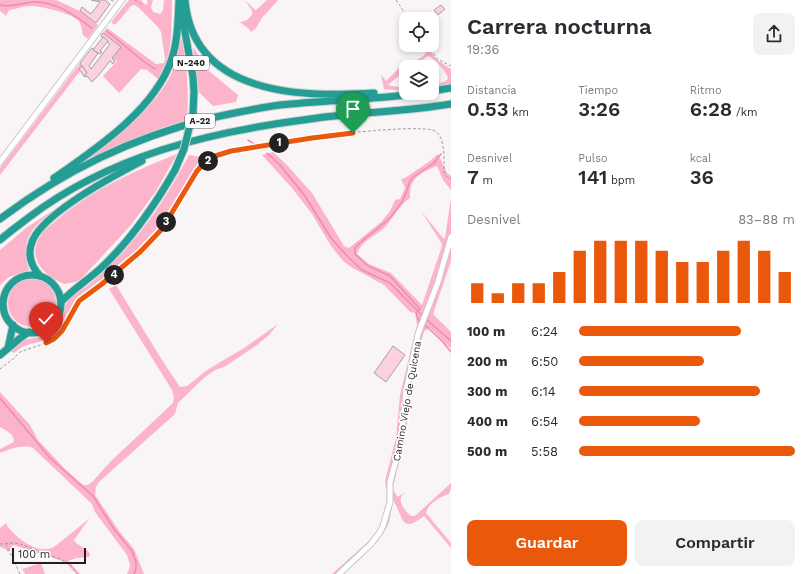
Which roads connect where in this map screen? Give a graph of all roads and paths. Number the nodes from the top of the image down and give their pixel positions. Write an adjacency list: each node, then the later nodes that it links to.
1 (122, 0): 15 (street)
2 (135, 0): 5 (path)
3 (182, 0): 11 (highway); 17 (highway); 22 (highway, N-240, bridge)
4 (396, 0): 6 (path)
5 (142, 5)
6 (405, 12)
7 (432, 52): 8 (path)
8 (451, 66)
9 (451, 87): 10 (highway)
10 (439, 89)
11 (399, 91)
12 (399, 95): 17 (highway, A-22)
13 (451, 104): 14 (highway, A-22)
14 (192, 140): 19 (highway, A-22); 20 (highway)
15 (0, 162)
16 (451, 179): 29 (path)
17 (0, 219)
18 (451, 237): 34 (street, Camino Viejo de Quicena)
19 (0, 240)
20 (40, 276): 21 (highway); 24 (highway)
21 (57, 289): 22 (highway); 23 (highway)
22 (72, 290): 23 (highway, N-240)
23 (61, 302): 26 (highway, N-240)
24 (3, 316): 25 (highway)
25 (12, 325): 26 (highway); 27 (highway)
26 (29, 332): 27 (highway, N-240)
27 (8, 348): 28 (highway, N-240)
28 (0, 355)
29 (0, 369)
30 (0, 544): 31 (path)
31 (6, 544): 32 (path); 33 (path)
32 (20, 574)
33 (78, 574)
34 (339, 574)

